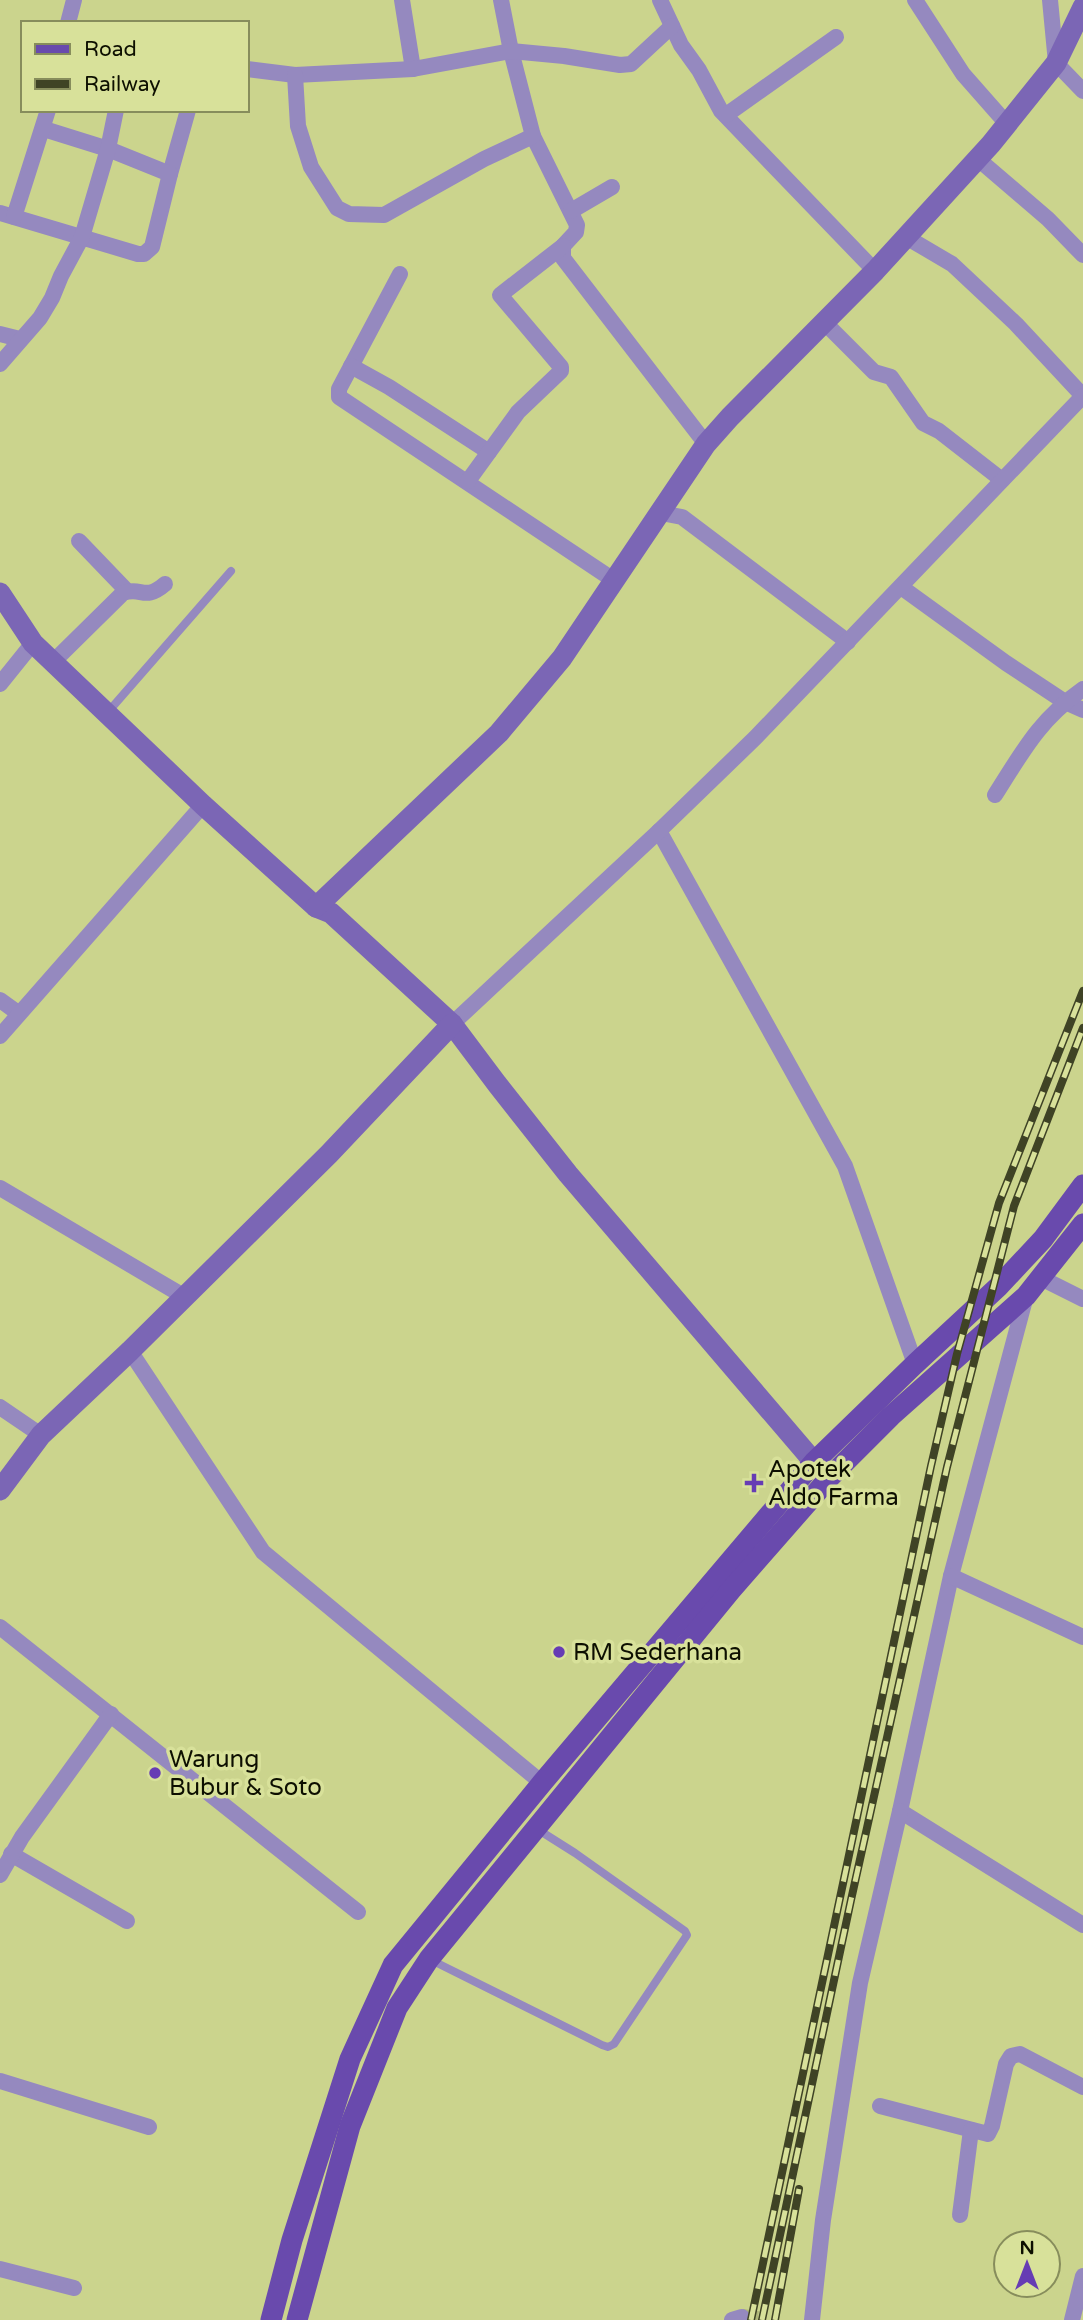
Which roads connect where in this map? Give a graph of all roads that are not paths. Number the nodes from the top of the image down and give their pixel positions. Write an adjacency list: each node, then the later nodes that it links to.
1 (402, 0): 14 (street)
2 (501, 0): 11 (street)
3 (660, 0): 9 (street)
4 (915, 0): 21 (street)
5 (1050, 0): 12 (street)
6 (69, 2): 8 (street)
7 (1083, 7): 12 (street)
8 (68, 21)
9 (672, 26): 11 (street); 20 (street)
10 (836, 37): 20 (street)
11 (511, 51): 14 (street); 23 (street)
12 (1056, 63): 16 (street); 21 (street)
13 (248, 69): 15 (street)
14 (413, 69): 15 (street)
15 (295, 75): 23 (street)
16 (1083, 90)
17 (48, 112): 22 (street)
18 (116, 112): 24 (street)
19 (187, 112): 26 (street)
20 (726, 115): 34 (street)
21 (1007, 124): 25 (street)
22 (44, 129): 24 (street); 29 (street)
23 (533, 136): 28 (street)
24 (108, 149): 26 (street); 30 (street)
25 (978, 159): 31 (street); 33 (street)
26 (170, 174): 30 (street)
27 (612, 187): 28 (street)
28 (571, 211): 32 (street)
29 (7, 215): 30 (street)
30 (82, 237): 38 (street)
31 (905, 237): 34 (street); 41 (street)
32 (563, 246): 42 (street); 43 (street)
33 (1083, 255)
34 (875, 271): 36 (street)
35 (400, 274): 40 (street)
36 (824, 322): 42 (street); 44 (street)
37 (0, 334): 38 (street)
38 (20, 339): 39 (street)
39 (0, 365)
40 (351, 366): 43 (street); 45 (street)
41 (1083, 396): 44 (street)
42 (706, 444): 46 (street)
43 (489, 452): 45 (street)
44 (1002, 480): 51 (street)
45 (468, 481): 49 (street)
46 (661, 513): 49 (street); 54 (street)
47 (79, 541): 52 (street)
48 (231, 571): 61 (lane)
49 (615, 581): 65 (street)
50 (165, 584): 52 (street)
51 (901, 587): 54 (street); 59 (street)
52 (127, 591): 56 (street)
53 (0, 593): 55 (street)
54 (848, 642): 64 (street)
55 (33, 643): 56 (street); 57 (street)
56 (53, 663): 61 (street)
57 (0, 684)
58 (1083, 689): 59 (street)
59 (1065, 702): 60 (street); 62 (street)
60 (1083, 710)
61 (107, 714): 63 (street)
62 (995, 795)
63 (203, 805): 65 (street); 67 (street)
64 (659, 831): 68 (street); 78 (street)
65 (316, 907): 68 (street)
66 (0, 1000): 67 (street)
67 (18, 1013): 69 (street)
68 (453, 1024): 75 (street); 81 (street)
69 (0, 1035)
70 (1083, 1185): 78 (main road)
71 (0, 1188): 75 (street)
72 (1083, 1224): 73 (main road)
73 (1041, 1278): 74 (main road); 76 (street)
74 (1026, 1296): 83 (street); 89 (main road)
75 (185, 1297): 77 (street)
76 (1083, 1299)
77 (130, 1351): 80 (street); 87 (street)
78 (915, 1364): 81 (main road)
79 (0, 1407): 80 (street)
80 (41, 1435): 82 (street)
81 (814, 1462): 87 (main road)
82 (0, 1490)
83 (951, 1576): 85 (street); 88 (street)
84 (0, 1627): 86 (street)
85 (1083, 1637)
86 (111, 1714): 90 (street); 92 (street)
87 (542, 1783): 106 (main road)
88 (900, 1811): 94 (street); 107 (street)
89 (535, 1828): 95 (main road); 95 (lane)
90 (11, 1854): 91 (street); 93 (street)
91 (0, 1875)
92 (358, 1912)
93 (127, 1921)
94 (1083, 1925)
95 (429, 1959): 105 (main road)
96 (0, 2081): 99 (street)
97 (1083, 2087): 100 (street)
98 (880, 2106): 100 (street)
99 (149, 2127)
100 (971, 2130): 101 (street)
101 (960, 2215)
102 (0, 2269): 104 (street)
103 (1083, 2276): 108 (street)
104 (74, 2288)
105 (301, 2316)
106 (271, 2320)
107 (812, 2320)
108 (1072, 2320)

